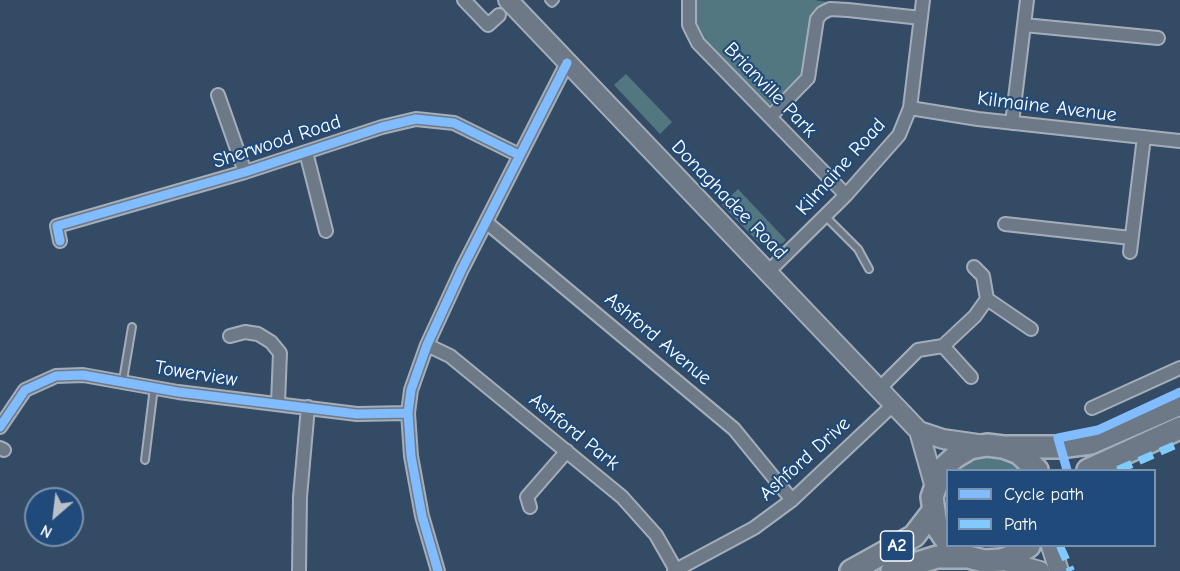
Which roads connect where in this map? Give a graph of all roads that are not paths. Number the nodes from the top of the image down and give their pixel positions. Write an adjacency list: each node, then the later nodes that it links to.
1 (464, 0): 7 (street)
2 (549, 0): 3 (lane)
3 (555, 0)
4 (689, 0): 14 (street, Brianville Park)
5 (923, 0): 8 (street, Kilmaine Road)
6 (1027, 0): 9 (street)
7 (503, 8): 11 (main road, Donaghadee Road)
8 (921, 18): 13 (street, Kilmaine Road); 14 (street)
9 (1024, 25): 10 (street); 15 (street)
10 (1158, 38)
11 (567, 63): 19 (street); 31 (main road, Donaghadee Road)
12 (218, 94): 20 (street)
13 (910, 108): 15 (street, Kilmaine Avenue); 21 (street, Kilmaine Road)
14 (770, 117): 21 (street, Brianville Park)
15 (1012, 123): 16 (street, Kilmaine Avenue)
16 (1144, 137): 17 (street, Kilmaine Avenue); 26 (street)
17 (1180, 141)
18 (306, 152): 19 (street, Sherwood Road); 20 (street, Sherwood Road); 25 (street)
19 (519, 155): 23 (street)
20 (245, 172): 27 (street, Sherwood Road)
21 (846, 195): 22 (street, Kilmaine Road)
22 (825, 216): 30 (lane); 31 (street, Kilmaine Road)
23 (486, 222): 36 (street); 58 (street, Ashford Avenue)
24 (1005, 224): 26 (street)
25 (326, 231)
26 (1131, 238): 28 (street)
27 (60, 242)
28 (1130, 252)
29 (974, 267): 32 (street)
30 (868, 269)
31 (768, 272): 42 (main road, Donaghadee Road)
32 (987, 299): 34 (street); 37 (street)
33 (132, 327): 40 (lane)
34 (1031, 329)
35 (230, 336): 43 (street)
36 (427, 345): 48 (street); 53 (street, Ashford Park)
37 (943, 346): 39 (street); 42 (street)
38 (1180, 368): 47 (street)
39 (971, 377)
40 (123, 380): 41 (street, Towerview); 49 (street, Towerview)
41 (154, 387): 43 (street, Towerview); 54 (lane)
42 (879, 389): 44 (main road, Donaghadee Road)
43 (278, 403): 46 (street, Towerview)
44 (894, 404): 51 (main road, Donaghadee Road); 58 (street, Ashford Drive)
45 (1180, 404): 52 (highway)
46 (308, 407): 48 (street, Towerview); 67 (street)
47 (1092, 408)
48 (408, 413): 68 (street)
49 (0, 427)
50 (1180, 428): 56 (highway)
51 (920, 430): 52 (main road, Donaghadee Road); 57 (main road)
52 (995, 446): 55 (highway); 57 (highway)
53 (567, 451): 59 (street); 69 (street, Ashford Park)
54 (145, 460)
55 (1035, 469)
56 (1092, 469)
57 (934, 484): 60 (highway, A2)
58 (792, 501): 69 (street, Ashford Drive)
59 (530, 507)
60 (934, 510): 61 (highway, A2); 70 (highway, A2)
61 (946, 540)
62 (953, 547): 65 (highway, A2)
63 (1028, 547): 66 (highway)
64 (1050, 547): 73 (main road)
65 (968, 557): 66 (highway, A2); 71 (highway, A2)
66 (1001, 560): 72 (main road)
67 (299, 571)
68 (438, 571)
69 (675, 571)
70 (850, 571)
71 (892, 571)
72 (1041, 571)
73 (1059, 571)

